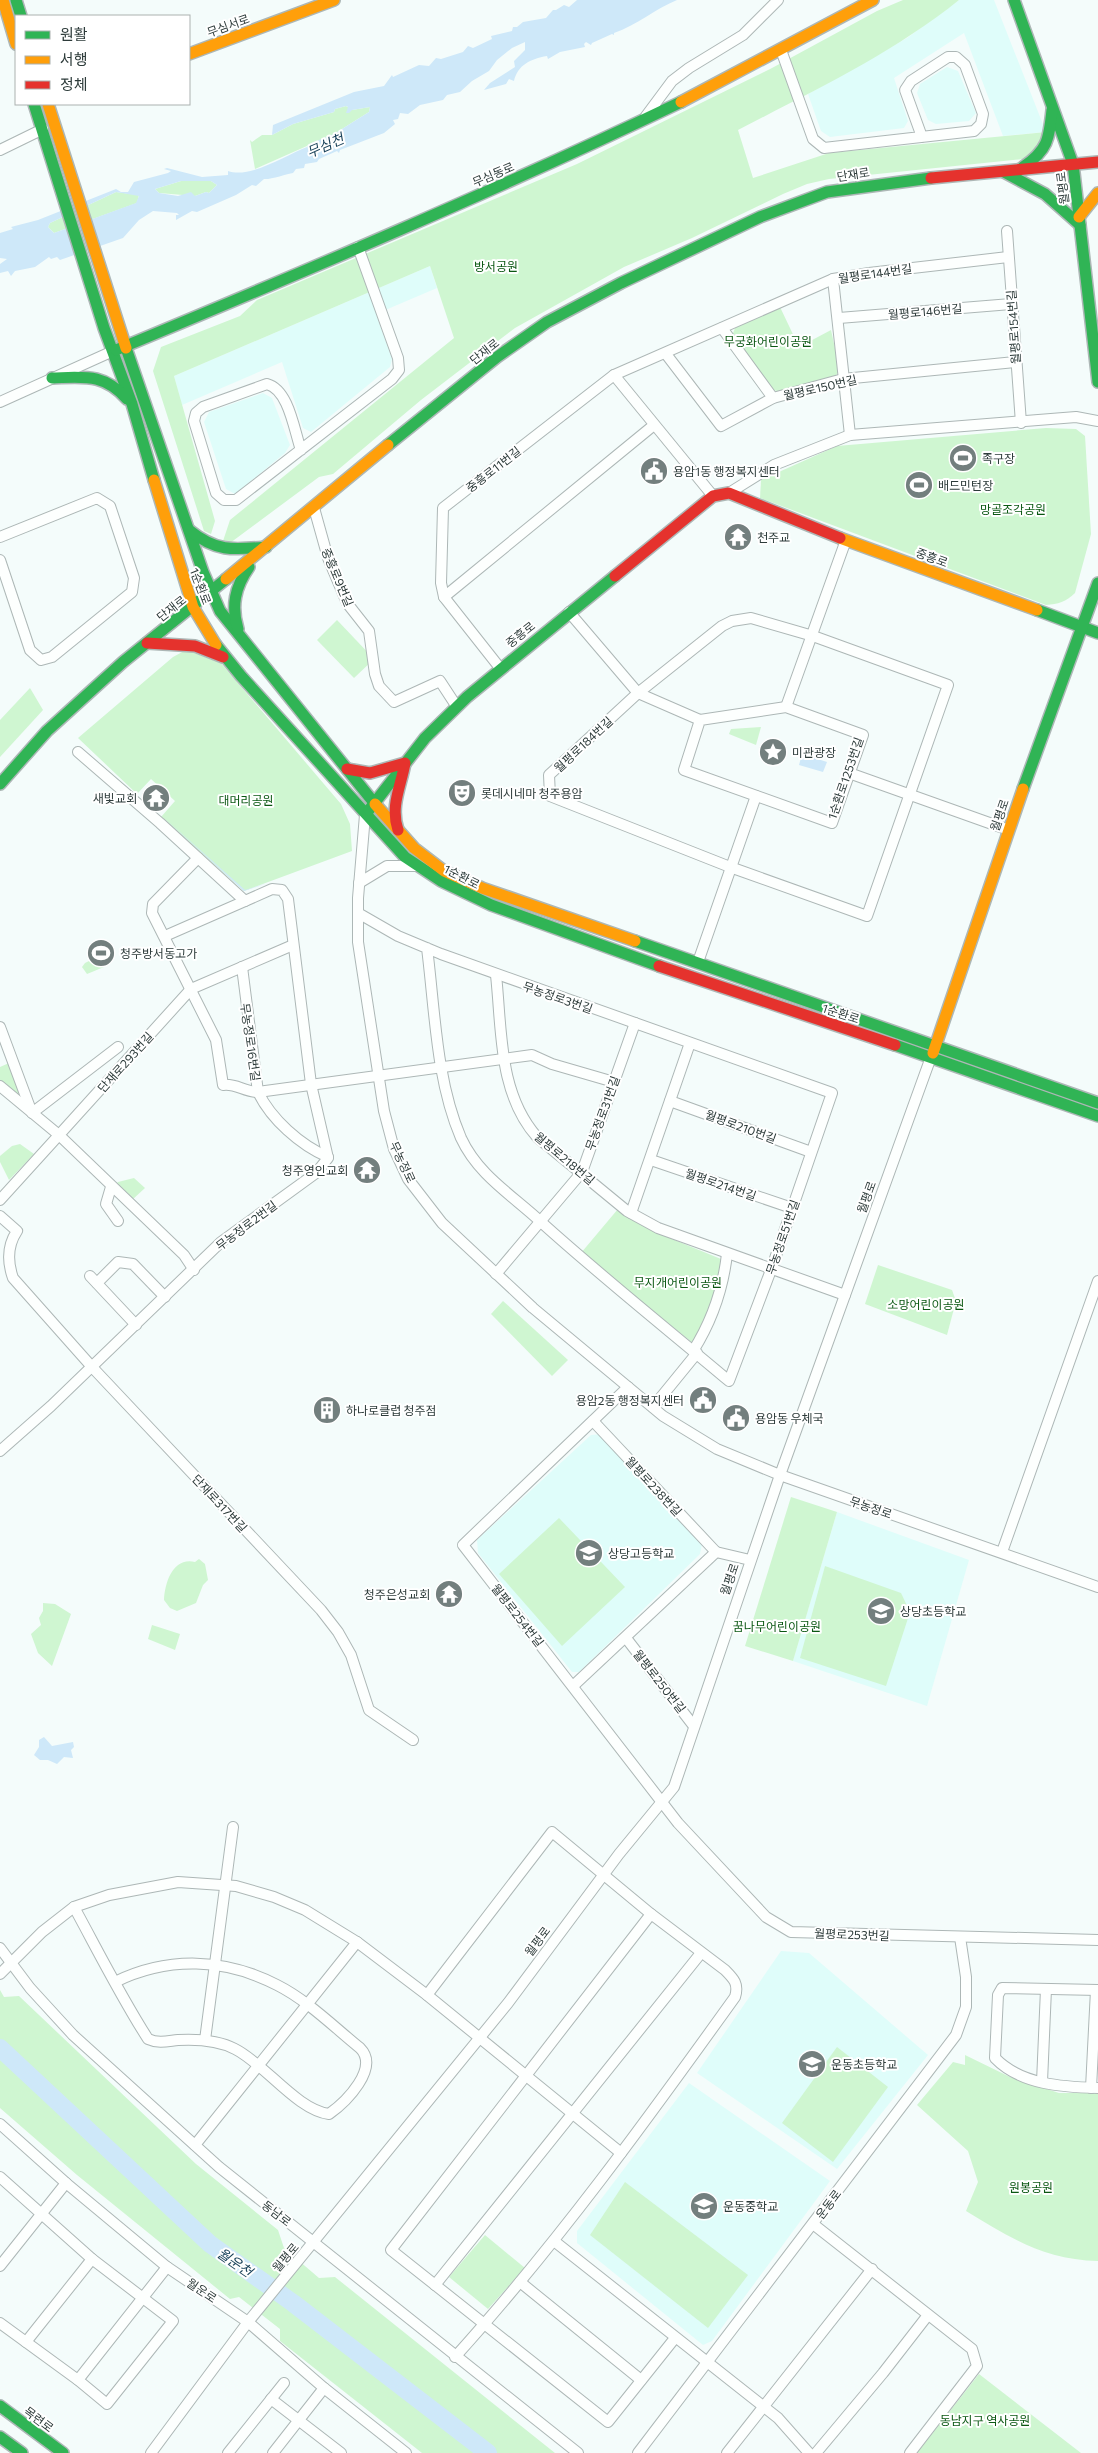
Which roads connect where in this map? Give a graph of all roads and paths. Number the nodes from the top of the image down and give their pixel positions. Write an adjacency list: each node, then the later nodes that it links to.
1 (3, 0): 8 (street)
2 (16, 0): 7 (street)
3 (334, 0): 10 (street, 무심서로)
4 (778, 0): 14 (street)
5 (873, 0): 9 (street, 무심동로)
6 (1014, 0): 12 (street, 월평로)
7 (22, 15)
8 (15, 41)
9 (782, 50): 14 (street, 무심동로); 16 (street)
10 (190, 54)
11 (52, 105): 13 (street); 31 (street, 1순환로)
12 (1052, 106): 19 (street, 월평로); 20 (street)
13 (35, 108): 15 (street)
14 (642, 121): 25 (street, 무심동로)
15 (43, 132): 17 (street); 32 (street, 1순환로)
16 (922, 137): 16 (street)
17 (0, 150)
18 (1098, 162): 19 (street, 단재로)
19 (1073, 164): 20 (street, 단재로); 23 (street, 월평로)
20 (1020, 168): 21 (street, 단재로)
21 (1000, 170): 23 (street); 49 (street, 단재로)
22 (1098, 193): 23 (street)
23 (1080, 221): 38 (street, 월평로)
24 (1006, 230): 26 (street, 월평로154번길)
25 (358, 248): 31 (street, 무심동로); 46 (street)
26 (1008, 257): 27 (street, 월평로144번길); 28 (street, 월평로154번길)
27 (833, 279): 29 (street); 30 (street, 월평로144번길)
28 (1011, 304): 29 (street, 월평로146번길); 34 (street, 월평로154번길)
29 (839, 318): 37 (street)
30 (722, 328): 33 (street, 월평로144번길); 39 (street)
31 (126, 346): 32 (street, 무심동로); 50 (street, 1순환로)
32 (113, 352): 36 (street); 41 (street, 1순환로)
33 (666, 354): 35 (street, 월평로144번길); 39 (street, 월평로150번길)
34 (1015, 362): 37 (street, 월평로150번길); 43 (street, 월평로154번길)
35 (614, 375): 44 (street); 57 (street, 중흥로11번길)
36 (52, 378): 40 (street); 41 (street)
37 (843, 379): 39 (street, 월평로150번길); 45 (street)
38 (1098, 382)
39 (773, 398)
40 (0, 402)
41 (132, 404): 58 (street, 1순환로)
42 (1098, 421): 43 (street)
43 (1021, 423): 45 (street)
44 (654, 425): 48 (street); 57 (street)
45 (850, 434): 47 (street)
46 (300, 450): 46 (street)
47 (729, 493): 48 (street); 52 (street, 중흥로)
48 (713, 496): 59 (street, 중흥로)
49 (314, 508): 53 (street, 단재로); 68 (street, 중흥로9번길)
50 (189, 530): 53 (street); 56 (street, 1순환로)
51 (0, 538): 54 (street)
52 (846, 540): 60 (street, 중흥로); 62 (street)
53 (266, 547): 56 (street, 단재로); 64 (street)
54 (0, 560)
55 (1098, 583): 60 (street, 월평로)
56 (212, 592): 58 (street, 단재로); 64 (street, 1순환로)
57 (444, 597): 66 (street, 중흥로11번길)
58 (194, 608): 63 (street, 단재로); 65 (street, 1순환로)
59 (569, 612): 66 (street, 중흥로); 67 (street)
60 (1080, 626): 61 (street, 중흥로); 80 (street, 월평로)
61 (1098, 633)
62 (813, 636): 67 (street, 월평로184번길); 69 (street); 76 (street, 월평로184번길)
63 (147, 643): 65 (street); 75 (street, 단재로)
64 (244, 644): 73 (street, 1순환로)
65 (230, 661): 79 (street, 1순환로)
66 (500, 668): 68 (street, 중흥로)
67 (638, 693): 70 (street); 84 (street, 월평로184번길)
68 (457, 707): 72 (street, 중흥로)
69 (786, 707): 70 (street, 1순환로1253번길); 74 (street, 1순환로1253번길)
70 (700, 720): 77 (street, 1순환로1253번길)
71 (78, 752): 82 (street)
72 (405, 763): 73 (street); 78 (street, 중흥로); 81 (street)
73 (347, 769): 78 (street, 1순환로)
74 (849, 773): 76 (street); 77 (street, 1순환로1253번길)
75 (0, 784)
76 (910, 794): 80 (street); 84 (street, 월평로184번길)
77 (756, 796): 84 (street)
78 (374, 803): 79 (street, 중흥로); 81 (street, 1순환로)
79 (365, 815): 83 (street, 1순환로); 85 (street, 무농정로)
80 (1009, 830): 98 (street, 월평로)
81 (401, 836): 91 (street, 1순환로)
82 (198, 858): 86 (street); 88 (street)
83 (418, 866): 85 (street); 101 (street, 1순환로)
84 (730, 867): 91 (street)
85 (359, 883): 87 (street, 무농정로)
86 (245, 901): 88 (street); 89 (street)
87 (358, 913): 90 (street, 무농정로3번길); 103 (street, 무농정로)
88 (165, 936): 94 (street)
89 (293, 945): 92 (street); 105 (street)
90 (427, 948): 93 (street, 무농정로3번길); 102 (street)
91 (698, 962): 98 (street, 1순환로)
92 (242, 967): 94 (street); 107 (street, 무농정로16번길)
93 (496, 975): 95 (street, 무농정로3번길); 100 (street, 월평로218번길)
94 (191, 990): 107 (street); 113 (street, 단재로293번길)
95 (635, 1023): 97 (street, 무농정로3번길); 104 (street, 무농정로31번길)
96 (0, 1027): 111 (street)
97 (690, 1042): 108 (street, 무농정로3번길); 109 (street)
98 (936, 1045): 101 (street, 월평로); 110 (street, 1순환로)
99 (118, 1047): 111 (street, 단재로293번길)
100 (505, 1057): 102 (street, 무농정로16번길); 104 (street, 무농정로16번길); 117 (street, 월평로218번길)
101 (931, 1057): 112 (street, 1순환로); 130 (street, 월평로)
102 (441, 1066): 103 (street, 무농정로16번길); 123 (street)
103 (378, 1074): 105 (street, 무농정로16번길); 128 (street, 무농정로)
104 (614, 1082): 117 (street, 무농정로31번길)
105 (311, 1084): 107 (street, 무농정로16번길); 115 (street)
106 (0, 1086): 111 (street)
107 (258, 1092): 115 (street)
108 (832, 1093): 114 (street, 무농정로51번길)
109 (670, 1101): 114 (street, 월평로210번길); 116 (street)
110 (1098, 1103)
111 (32, 1113): 113 (street)
112 (1098, 1116)
113 (59, 1135): 118 (street); 119 (street, 단재로293번길)
114 (811, 1152): 120 (street, 무농정로51번길)
115 (328, 1157): 126 (street, 무농정로2번길)
116 (651, 1160): 120 (street, 월평로214번길); 121 (street)
117 (582, 1172): 121 (street, 월평로218번길); 123 (street, 무농정로31번길)
118 (111, 1187): 124 (street); 126 (street)
119 (0, 1200)
120 (792, 1208): 127 (street, 무농정로51번길)
121 (631, 1213): 125 (street, 월평로218번길)
122 (0, 1216): 134 (street, 단재로317번길)
123 (540, 1220): 128 (street, 무농정로31번길); 133 (street)
124 (118, 1221)
125 (727, 1254): 127 (street, 월평로218번길); 133 (street)
126 (194, 1270): 131 (street, 무농정로2번길)
127 (771, 1270): 130 (street, 월평로218번길); 133 (street, 무농정로51번길)
128 (496, 1274): 135 (street, 무농정로)
129 (1098, 1281): 141 (street)
130 (845, 1295): 139 (street, 월평로)
131 (165, 1297): 132 (street, 무농정로2번길); 132 (street)
132 (136, 1325): 134 (street, 무농정로2번길)
133 (695, 1352): 136 (street)
134 (92, 1367): 138 (street); 147 (street, 단재로317번길)
135 (628, 1387): 136 (street, 무농정로); 137 (street)
136 (653, 1407): 139 (street, 무농정로)
137 (593, 1421): 140 (street, 월평로238번길); 145 (street, 월평로254번길)
138 (0, 1451)
139 (780, 1475): 141 (street, 무농정로); 142 (street, 월평로)
140 (716, 1552): 142 (street); 144 (street)
141 (1002, 1552): 143 (street, 무농정로)
142 (750, 1560): 146 (street, 월평로)
143 (1098, 1587)
144 (626, 1638): 145 (street); 146 (street, 월평로250번길)
145 (573, 1686): 148 (street, 월평로254번길)
146 (693, 1724): 148 (street, 월평로)
147 (413, 1740)
148 (662, 1801): 150 (street, 월평로); 154 (street, 월평로253번길)
149 (233, 1827): 151 (street)
150 (603, 1875): 153 (street); 165 (street); 167 (street, 월평로)
151 (227, 1885): 152 (street); 156 (street); 160 (street)
152 (74, 1907): 159 (street); 162 (street)
153 (651, 1914): 158 (street); 170 (street)
154 (960, 1937): 155 (street, 월평로253번길); 180 (street, 운동로)
155 (1098, 1940)
156 (357, 1942): 165 (street); 166 (street)
157 (0, 1948): 159 (street, 동남로)
158 (701, 1953): 173 (street); 176 (street)
159 (10, 1963): 161 (street); 175 (street, 동남로)
160 (214, 1964): 162 (street); 166 (street); 168 (street)
161 (0, 1974)
162 (115, 1982): 168 (street)
163 (1046, 1989): 164 (street); 171 (street); 171 (street)
164 (1097, 1990): 172 (street)
165 (427, 1995): 167 (street)
166 (307, 2006): 169 (street); 169 (street)
167 (480, 2038): 170 (street); 182 (street, 월평로)
168 (205, 2040): 169 (street)
169 (260, 2066): 175 (street)
170 (526, 2076): 173 (street); 188 (street)
171 (1042, 2082): 172 (street)
172 (1094, 2088)
173 (572, 2114): 176 (street); 188 (street)
174 (0, 2124): 178 (street, 월운로)
175 (195, 2145): 182 (street, 동남로)
176 (621, 2153): 181 (street)
177 (0, 2177): 179 (street)
178 (66, 2183): 179 (street); 185 (street, 월운로)
179 (41, 2214): 183 (street); 184 (street)
180 (813, 2224): 186 (street); 197 (street, 운동로)
181 (554, 2241): 187 (street); 194 (street)
182 (315, 2242): 191 (street, 월평로); 196 (street, 동남로)
183 (92, 2259): 189 (street); 195 (street)
184 (0, 2266)
185 (168, 2267): 189 (street); 191 (street, 월운로)
186 (872, 2269): 190 (street); 204 (street)
187 (520, 2282): 193 (street); 199 (street)
188 (435, 2285): 193 (street)
189 (143, 2298): 198 (street); 198 (street)
190 (928, 2315): 218 (street); 219 (street)
191 (248, 2322): 201 (street, 월운로); 210 (street, 월평로)
192 (0, 2323): 195 (street)
193 (484, 2324): 196 (street); 199 (street)
194 (676, 2338): 197 (street); 199 (street)
195 (26, 2342): 198 (street)
196 (454, 2357): 215 (street, 동남로)
197 (707, 2363): 204 (street); 216 (street, 운동로)
198 (78, 2380)
199 (641, 2380)
200 (284, 2383): 202 (street)
201 (324, 2388): 205 (street); 214 (street, 월운로)
202 (272, 2399): 205 (street); 211 (street)
203 (0, 2406): 209 (street, 목련로)
204 (764, 2406): 207 (street); 217 (street)
205 (299, 2420): 212 (street); 213 (street)
206 (0, 2437): 208 (street)
207 (733, 2451)
208 (22, 2453)
209 (62, 2453)
210 (151, 2453)
211 (228, 2453)
212 (273, 2453)
213 (341, 2453)
214 (406, 2453)
215 (578, 2453)
216 (638, 2453)
217 (808, 2453)
218 (816, 2453)
219 (910, 2453)

